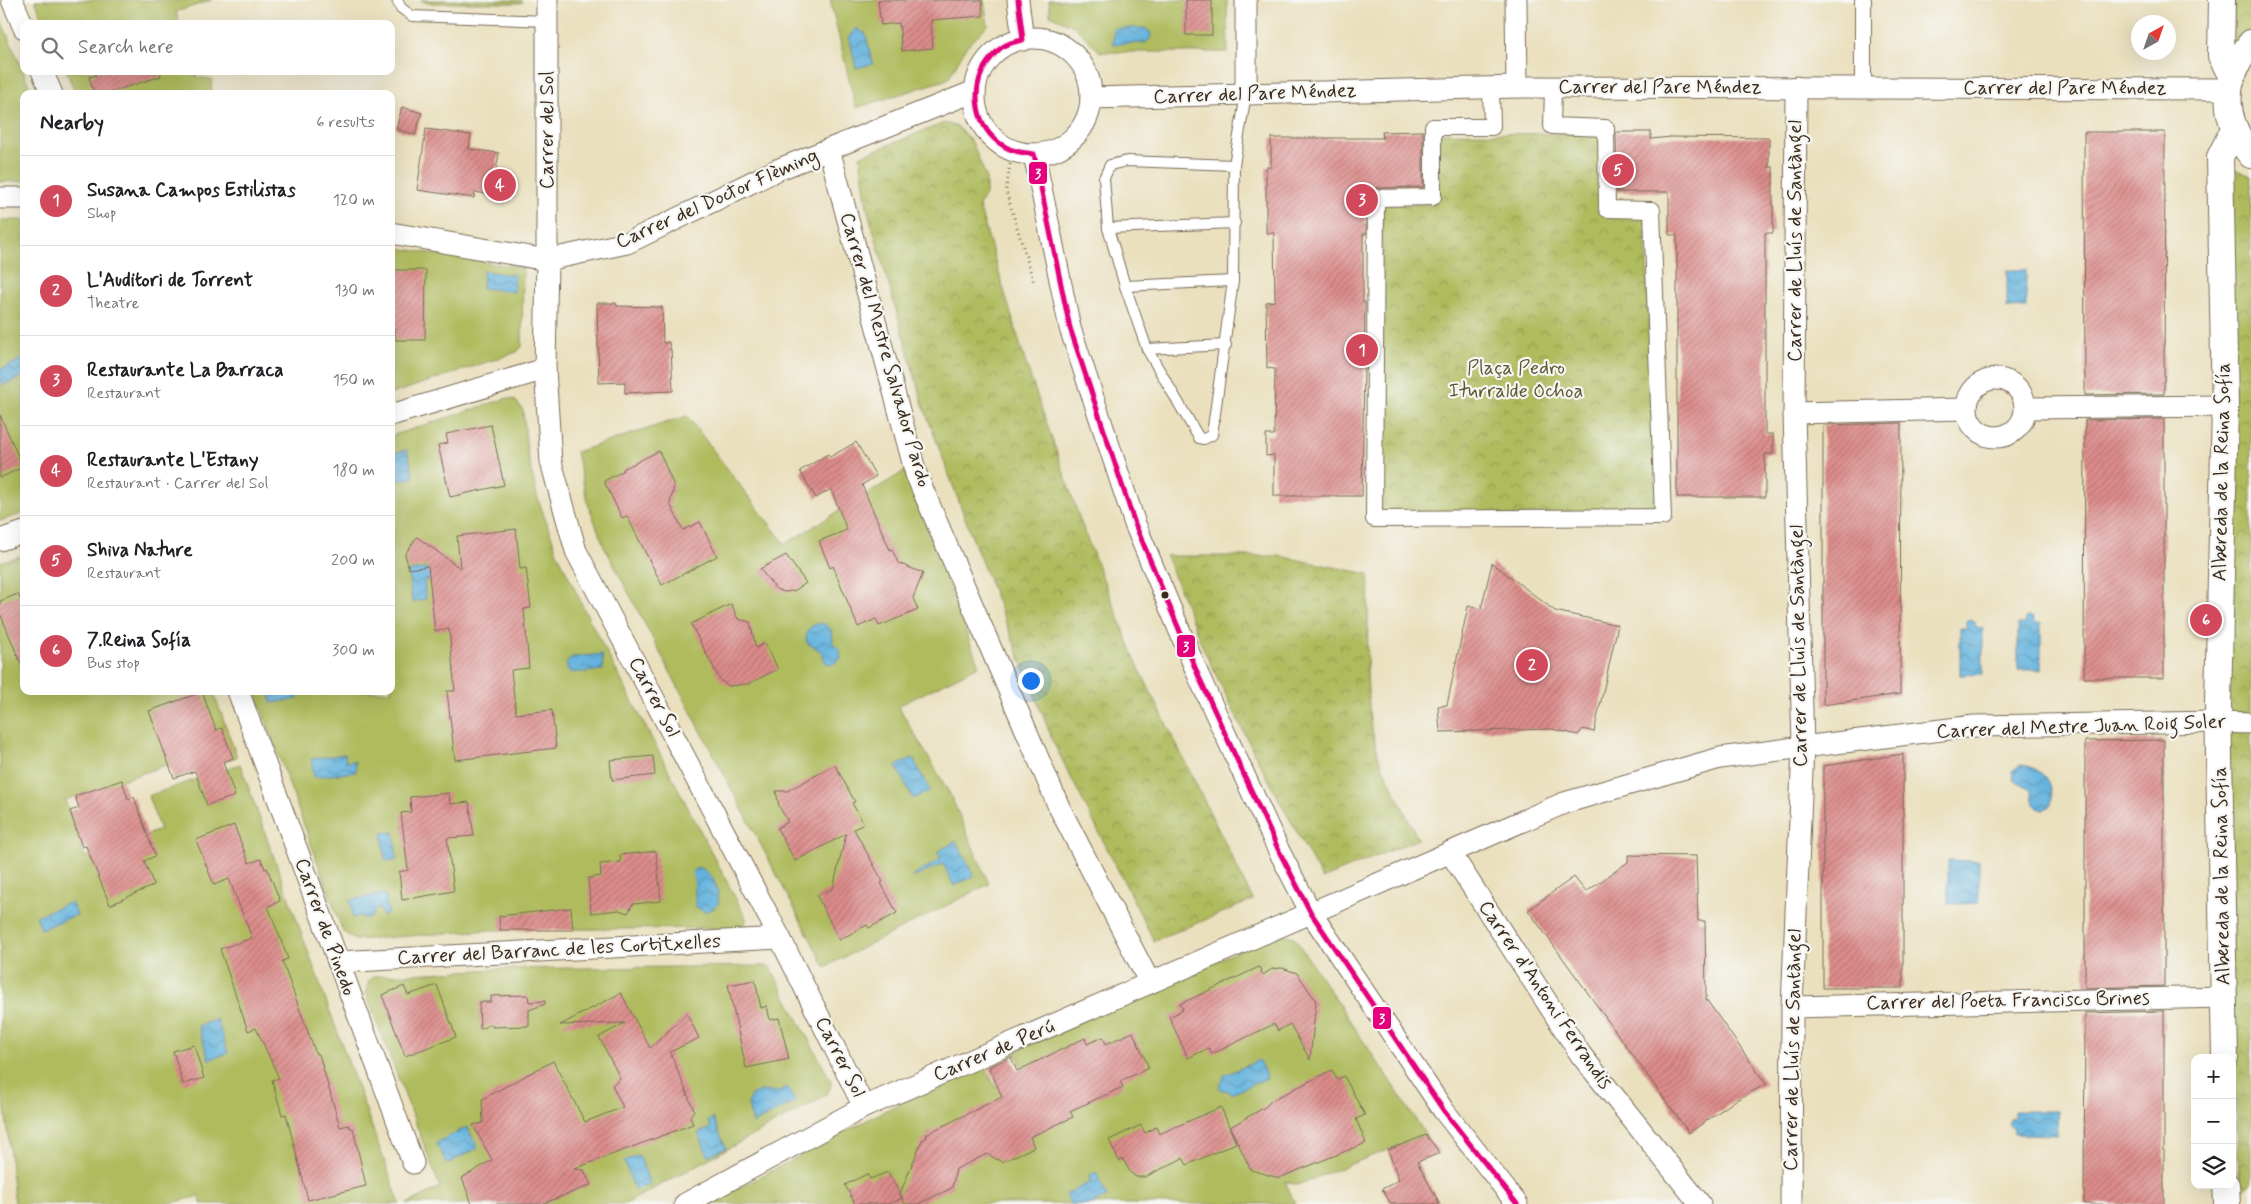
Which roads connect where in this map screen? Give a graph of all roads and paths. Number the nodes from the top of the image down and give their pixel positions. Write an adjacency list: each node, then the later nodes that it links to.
1 (12, 0): 9 (street)
2 (397, 0): 8 (lane)
3 (1018, 0): 10 (street)
4 (1246, 0): 21 (street)
5 (1516, 0): 14 (street)
6 (1863, 0): 18 (street)
7 (2222, 0): 13 (street)
8 (547, 10): 35 (street, Carrer del Sol)
9 (21, 20)
10 (1023, 40): 20 (street); 22 (street)
11 (2251, 43): 13 (street)
12 (44, 75): 19 (street)
13 (2230, 83): 18 (street, Carrer del Pare Méndez); 23 (street)
14 (1517, 87): 15 (street, Carrer del Pare Méndez); 17 (street, Carrer del Pare Méndez)
15 (1553, 87): 16 (street, Carrer del Pare Méndez); 17 (street)
16 (1796, 87): 18 (street, Carrer del Pare Méndez); 44 (street, Carrer de Lluís de Santàngel)
17 (1491, 88): 21 (street, Carrer del Pare Méndez)
18 (1863, 89)
19 (50, 90)
20 (975, 91): 24 (street, Carrer del Doctor Flèming); 25 (street)
21 (1246, 94): 22 (street, Carrer del Pare Méndez); 28 (lane)
22 (1091, 98): 26 (street)
23 (2234, 128): 27 (street); 41 (street, Albereda de la Reina Sofía)
24 (829, 149): 35 (street, Carrer del Doctor Flèming); 56 (street, Carrer del Mestre Salvador Pardo)
25 (1012, 150): 26 (street); 29 (path)
26 (1034, 154): 53 (street)
27 (2251, 155)
28 (1234, 165): 32 (lane); 33 (lane)
29 (1006, 190)
30 (0, 198): 31 (street)
31 (20, 198)
32 (1235, 223): 33 (lane); 36 (lane)
33 (1108, 228): 37 (lane)
34 (395, 234): 35 (street, Carrer del Doctor Flèming)
35 (548, 260): 40 (street, Carrer Sol)
36 (1233, 281): 37 (lane); 38 (lane)
37 (1125, 286): 39 (lane)
38 (1226, 345): 39 (lane); 39 (lane)
39 (1147, 349)
40 (545, 369): 45 (street); 54 (street, Carrer Sol)
41 (2225, 406): 43 (street); 49 (street, Albereda de la Reina Sofía)
42 (1966, 408): 43 (street); 43 (street); 44 (street)
43 (2026, 408)
44 (1794, 413): 51 (street, Carrer de Lluís de Santàngel)
45 (395, 415)
46 (20, 533): 47 (street)
47 (0, 540)
48 (239, 695): 55 (street, Carrer de Pinedo)
49 (2218, 722): 50 (street, Carrer del Mestre Juan Roig Soler); 51 (street, Carrer del Mestre Juan Roig Soler); 57 (street, Albereda de la Reina Sofía)
50 (2251, 723)
51 (1803, 747): 52 (street, Carrer del Mestre Juan Roig Soler); 58 (street, Carrer de Lluís de Santàngel)
52 (1450, 852): 53 (street, Carrer del Mestre Juan Roig Soler); 65 (street, Carrer d'Antoni Ferrandis)
53 (1311, 913): 56 (street, Carrer de Perú); 64 (street)
54 (780, 938): 55 (street, Carrer del Barranc de les Cortitxelles); 60 (street, Carrer Sol)
55 (338, 962): 61 (street, Carrer de Pinedo)
56 (1150, 983): 60 (street, Carrer de Perú)
57 (2224, 997): 58 (street, Carrer del Poeta Francisco Brines); 59 (street, Albereda de la Reina Sofía)
58 (1792, 1007): 66 (street, Carrer de Lluís de Santàngel)
59 (2225, 1054)
60 (864, 1107): 63 (street, Carrer de Perú)
61 (413, 1163)
62 (2226, 1189): 67 (street)
63 (685, 1204)
64 (1517, 1204)
65 (1700, 1204)
66 (1791, 1204)
67 (2227, 1204)

